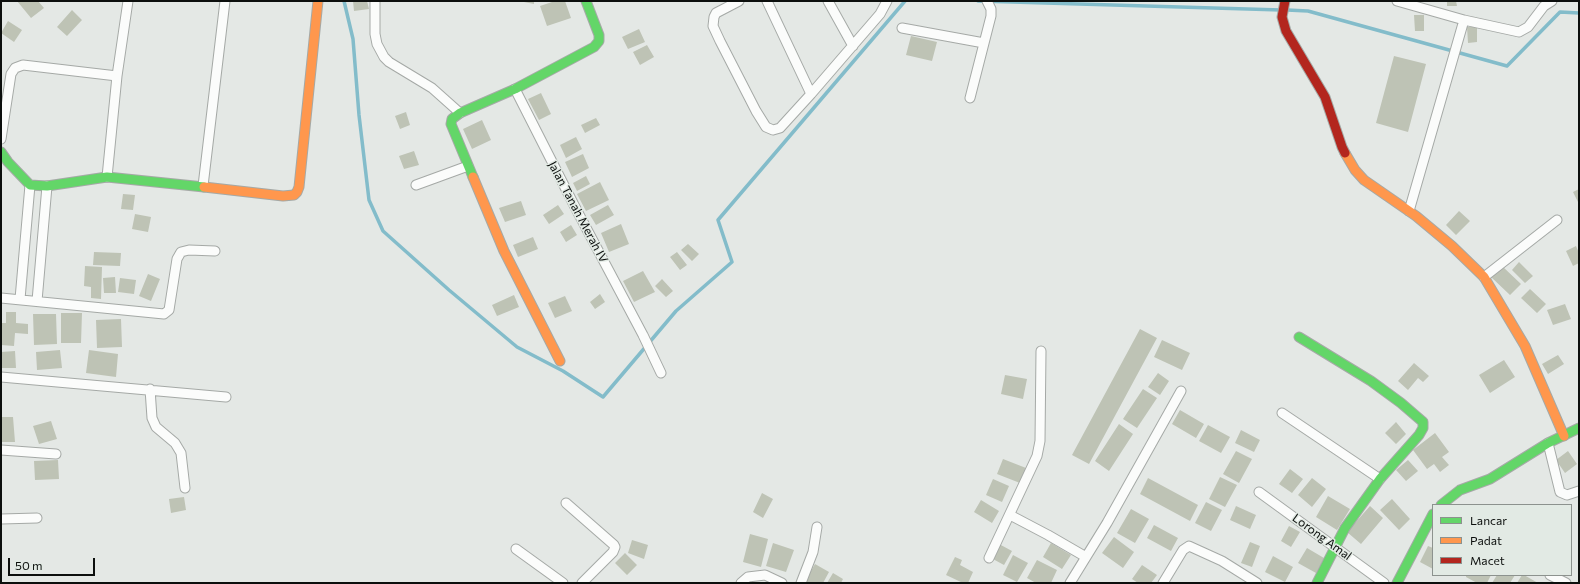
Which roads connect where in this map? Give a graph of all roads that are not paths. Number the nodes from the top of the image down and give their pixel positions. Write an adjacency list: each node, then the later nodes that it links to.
1 (128, 1): 18 (street)
2 (225, 1): 30 (street)
3 (318, 1): 30 (street)
4 (375, 1): 22 (street)
5 (739, 1): 20 (street)
6 (767, 1): 20 (street)
7 (828, 1): 17 (street)
8 (887, 1): 17 (street)
9 (1285, 1): 31 (street)
10 (1397, 1): 14 (street)
11 (1552, 1): 14 (street)
12 (588, 2): 19 (street)
13 (989, 5): 16 (street)
14 (1464, 20): 31 (street)
15 (902, 28): 16 (street)
16 (984, 43): 21 (street)
17 (853, 46): 20 (street)
18 (117, 76): 23 (street); 26 (street)
19 (515, 89): 22 (street); 43 (street, Jalan Tanah Merah IV)
20 (811, 94)
21 (970, 98)
22 (460, 112): 25 (street)
23 (1, 139)
24 (1, 152): 27 (street)
25 (468, 166): 28 (street); 42 (street)
26 (107, 177): 29 (street); 30 (street)
27 (30, 184): 29 (street); 33 (street)
28 (416, 185)
29 (47, 186): 34 (street)
30 (203, 186)
31 (1409, 210): 36 (street)
32 (1557, 220): 36 (street)
33 (26, 232): 34 (street); 38 (street)
34 (43, 234): 39 (street)
35 (215, 251): 39 (street)
36 (1484, 277): 50 (street)
37 (1, 298): 38 (street)
38 (20, 299): 39 (street)
39 (37, 301)
40 (1299, 337): 54 (street)
41 (1041, 351): 60 (street)
42 (560, 361)
43 (661, 372)
44 (1, 377): 45 (street)
45 (150, 389): 47 (street); 55 (street)
46 (1180, 391): 67 (street)
47 (226, 397)
48 (1282, 413): 54 (street)
49 (1579, 428): 50 (street)
50 (1564, 436): 51 (street)
51 (1548, 443): 56 (street); 59 (street)
52 (1, 450): 53 (street)
53 (56, 454)
54 (1380, 479): 65 (street)
55 (185, 488)
56 (1579, 491)
57 (1259, 492): 65 (street, Lorong Amal)
58 (566, 503): 71 (street)
59 (1441, 504)
60 (1010, 515): 67 (street); 68 (street)
61 (1432, 516): 80 (street)
62 (37, 518): 63 (street)
63 (1, 519)
64 (817, 527): 74 (street)
65 (1335, 547): 78 (street); 79 (street, Lorong Amal)
66 (516, 549): 70 (street)
67 (1086, 557): 75 (street)
68 (989, 558)
69 (1552, 576): 81 (street)
70 (563, 583)
71 (582, 583)
72 (741, 583): 73 (street)
73 (782, 583)
74 (801, 583)
75 (1070, 583)
76 (1163, 583): 77 (street)
77 (1257, 583)
78 (1318, 583)
79 (1384, 583)
80 (1397, 583)
81 (1566, 583)

